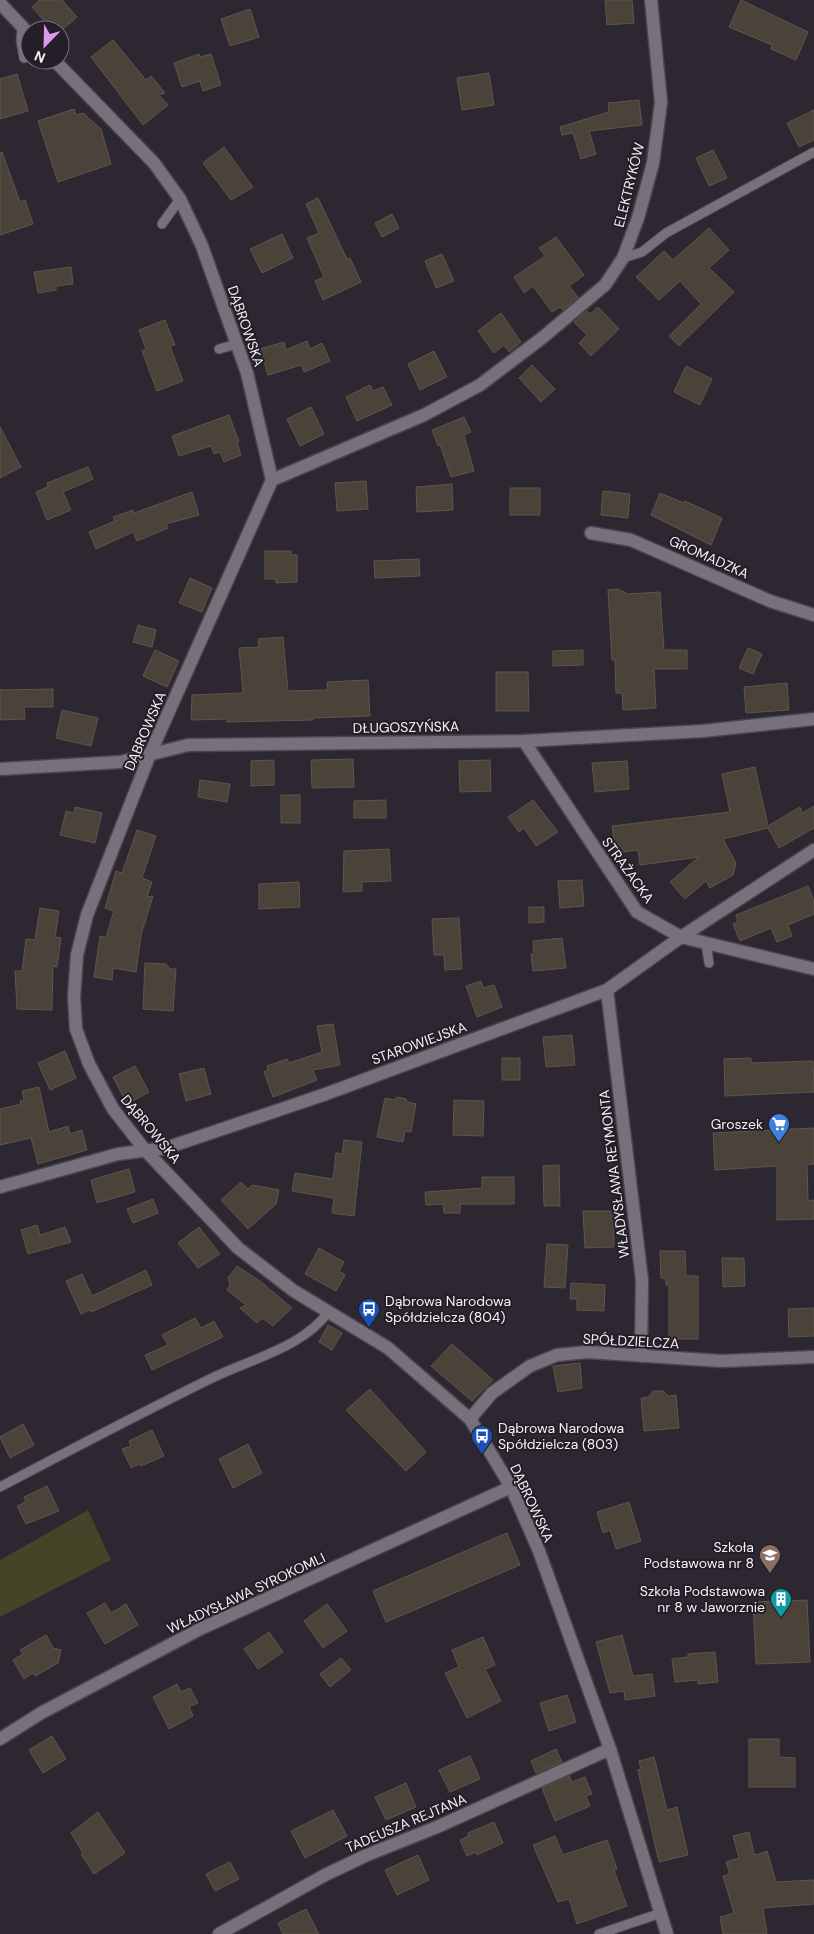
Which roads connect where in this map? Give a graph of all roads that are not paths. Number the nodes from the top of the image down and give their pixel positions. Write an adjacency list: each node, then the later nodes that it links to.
1 (651, 0): 8 (street, ELEKTRYKÓW)
2 (0, 2): 3 (street)
3 (20, 24)
4 (64, 70): 6 (street, DĄBROWSKA)
5 (814, 152): 8 (lane)
6 (180, 198): 7 (lane); 9 (street, DĄBROWSKA)
7 (162, 224)
8 (623, 258): 11 (street, ELEKTRYKÓW)
9 (237, 344): 10 (lane); 11 (street, DĄBROWSKA)
10 (219, 349)
11 (272, 480): 16 (street, DĄBROWSKA)
12 (591, 533): 13 (street, GROMADZKA)
13 (814, 615)
14 (814, 719): 15 (street, DŁUGOSZYŃSKA)
15 (524, 740): 16 (street, DŁUGOSZYŃSKA); 19 (street, STRAŻACKA)
16 (150, 754): 17 (street, DŁUGOSZYŃSKA); 24 (street, DĄBROWSKA)
17 (0, 769)
18 (814, 850): 19 (street, STAROWIEJSKA)
19 (681, 937): 20 (street, STRAŻACKA); 23 (street, STAROWIEJSKA)
20 (706, 943): 21 (lane); 22 (street, STRAŻACKA)
21 (709, 963)
22 (814, 969)
23 (607, 990): 24 (street, STAROWIEJSKA); 27 (street, WŁADYSŁAWA REYMONTA)
24 (146, 1150): 25 (street, STAROWIEJSKA); 26 (street, DĄBROWSKA)
25 (0, 1188)
26 (329, 1311): 29 (street, DĄBROWSKA); 30 (lane)
27 (641, 1356): 28 (street, SPÓŁDZIELCZA); 29 (street, SPÓŁDZIELCZA)
28 (814, 1357)
29 (470, 1419): 31 (street, DĄBROWSKA)
30 (0, 1487)
31 (511, 1487): 32 (street, WŁADYSŁAWA SYROKOMLI); 33 (street, DĄBROWSKA)
32 (0, 1739)
33 (610, 1749): 34 (street, DĄBROWSKA); 35 (street, TADEUSZA REJTANA)
34 (661, 1913): 36 (lane); 37 (street, DĄBROWSKA)
35 (219, 1934)
36 (599, 1934)
37 (668, 1934)

